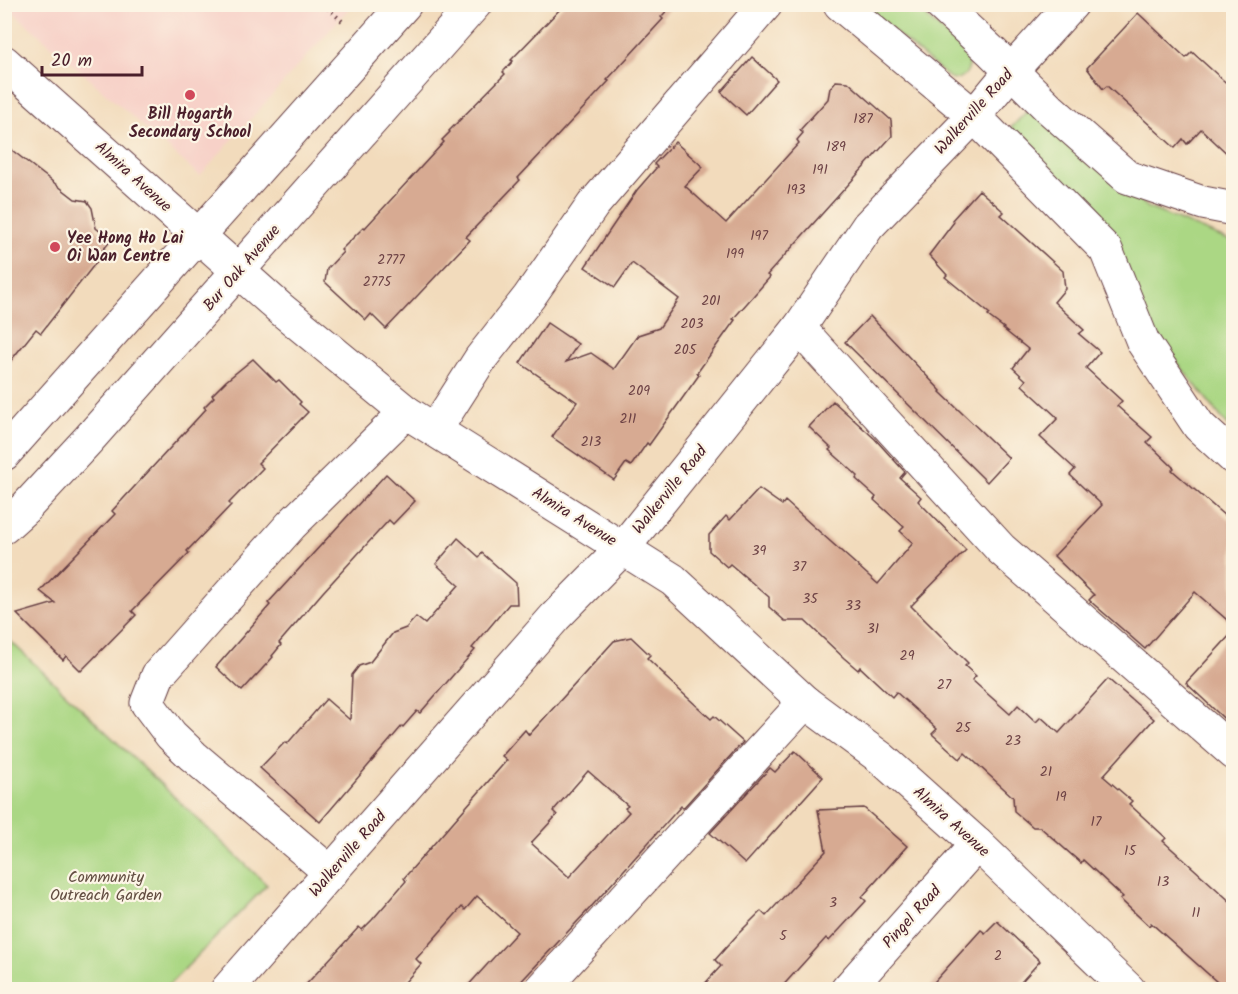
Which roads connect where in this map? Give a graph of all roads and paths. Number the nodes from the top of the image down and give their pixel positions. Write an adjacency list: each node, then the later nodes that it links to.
1 (323, 4): 8 (path)
2 (405, 4): 13 (street)
3 (475, 4): 14 (street, Bur Oak Avenue)
4 (766, 4): 17 (street)
5 (840, 4): 11 (street)
6 (940, 4): 10 (street)
7 (1072, 4): 10 (street, Walkerville Road)
8 (342, 21)
9 (4, 62): 13 (street, Almira Avenue)
10 (1012, 70): 11 (street, Walkerville Road); 12 (street)
11 (974, 116): 15 (street, Walkerville Road); 19 (street)
12 (1233, 209)
13 (199, 236): 14 (street, Almira Avenue); 18 (street)
14 (238, 271): 16 (street, Almira Avenue); 20 (street, Bur Oak Avenue)
15 (799, 328): 21 (street, Walkerville Road); 23 (street)
16 (406, 412): 17 (street, Almira Avenue); 25 (street)
17 (435, 430): 21 (street, Almira Avenue)
18 (4, 454)
19 (1233, 458)
20 (4, 527)
21 (623, 548): 22 (street, Almira Avenue); 25 (street, Walkerville Road)
22 (805, 702): 24 (street, Almira Avenue); 27 (street)
23 (1233, 753)
24 (977, 844): 28 (street, Pingel Road); 29 (street, Almira Avenue)
25 (331, 873): 26 (street, Walkerville Road)
26 (227, 990)
27 (541, 990)
28 (847, 990)
29 (1129, 990)

